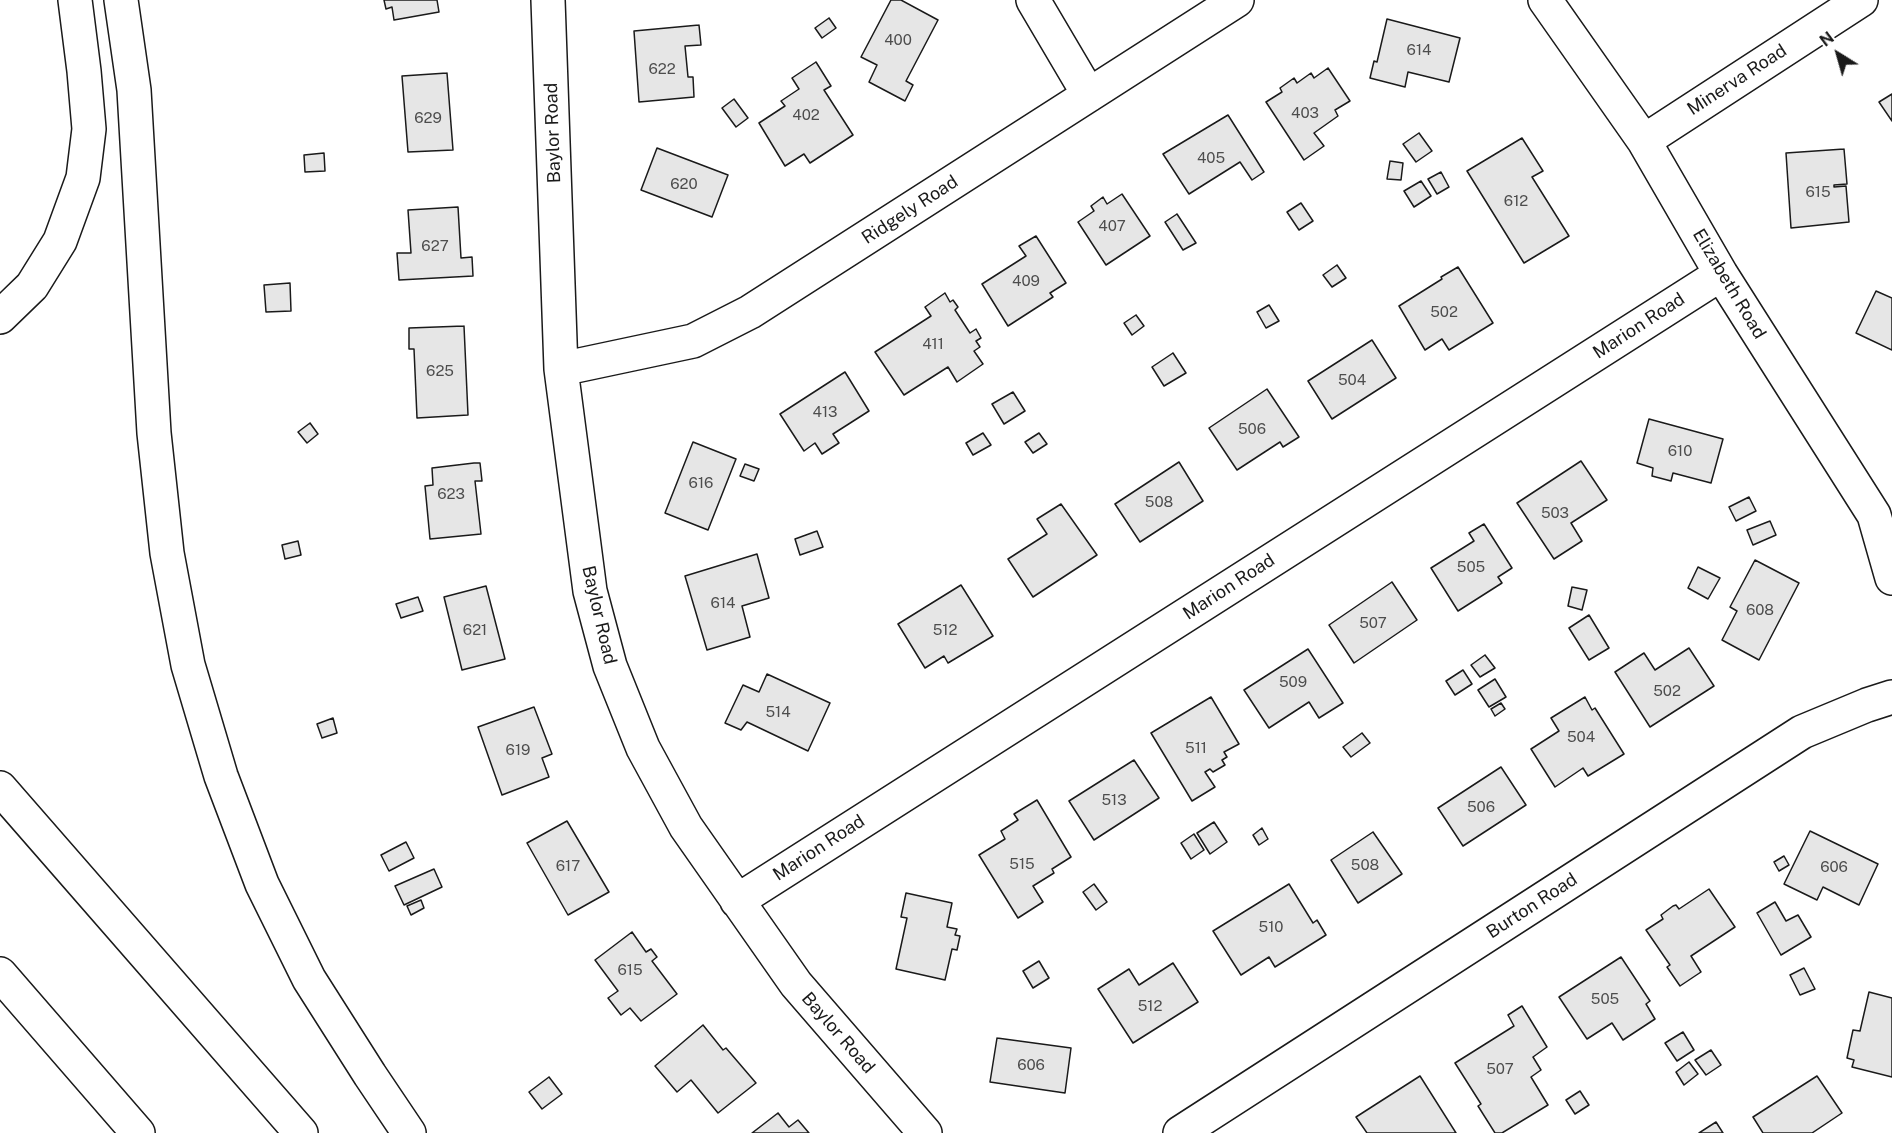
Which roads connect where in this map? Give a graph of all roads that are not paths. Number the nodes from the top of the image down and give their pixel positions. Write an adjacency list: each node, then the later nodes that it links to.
1 (75, 0): 11 (main road)
2 (121, 0): 21 (main road)
3 (548, 0): 12 (main road, Baylor Road)
4 (1033, 0): 8 (main road)
5 (1237, 0): 8 (main road, Ridgely Road)
6 (1545, 0): 9 (main road, Elizabeth Road)
7 (1861, 0): 9 (main road, Minerva Road)
8 (1089, 95): 12 (main road, Ridgely Road)
9 (1644, 141): 10 (main road, Elizabeth Road)
10 (1721, 274): 13 (main road, Elizabeth Road); 17 (main road, Marion Road)
11 (0, 317)
12 (561, 369): 17 (main road, Baylor Road)
13 (1883, 510): 14 (main road, Elizabeth Road)
14 (1892, 578)
15 (1892, 697): 23 (main road, Burton Road)
16 (0, 788): 20 (main road)
17 (737, 901): 22 (main road, Baylor Road)
18 (0, 974): 19 (main road)
19 (138, 1133)
20 (301, 1133)
21 (409, 1133)
22 (925, 1133)
23 (1180, 1133)

